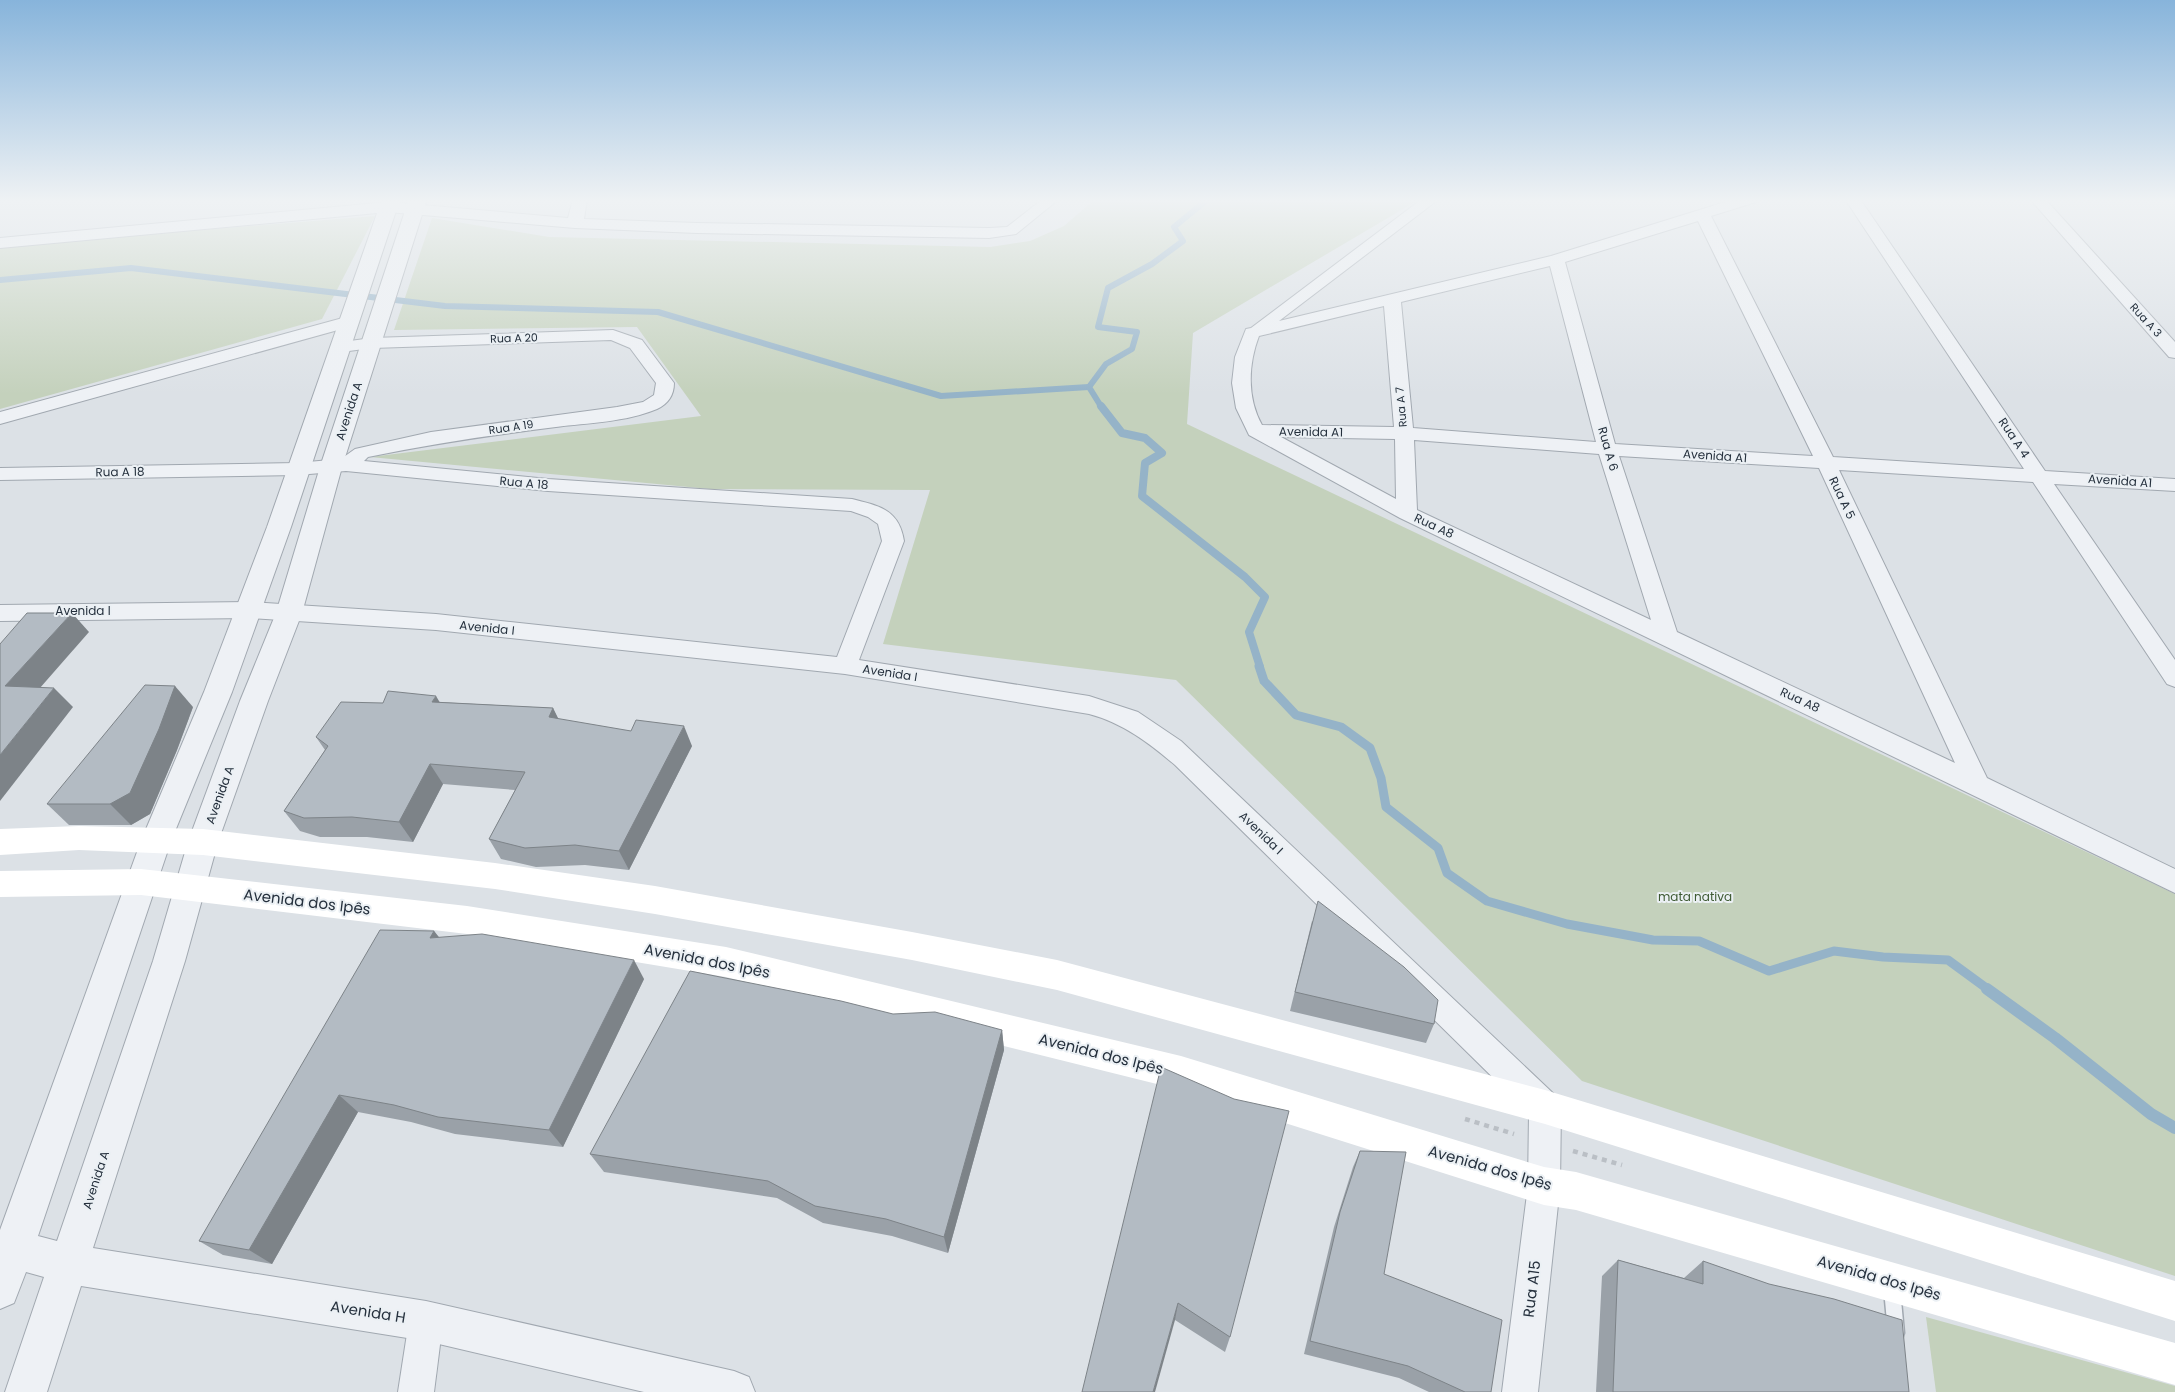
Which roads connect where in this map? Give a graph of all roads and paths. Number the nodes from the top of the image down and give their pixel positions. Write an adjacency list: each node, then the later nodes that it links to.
1 (374, 264): 10 (street, Avenida A)
2 (386, 264): 10 (street, Avenida A)
3 (1345, 264): 11 (street)
4 (1540, 264): 9 (street)
5 (1557, 264): 18 (street, Rua A 6)
6 (1727, 264): 19 (street, Rua A 5)
7 (1896, 264): 23 (street, Rua A 4)
8 (2095, 264): 13 (street, Rua A 3)
9 (1392, 300): 11 (street); 17 (street, Rua A 7)
10 (363, 309): 12 (street, Avenida A); 15 (street); 21 (street, Avenida A)
11 (1252, 333): 16 (street)
12 (372, 343): 14 (street, Rua A 20); 20 (street, Avenida A)
13 (2175, 353)
14 (665, 383): 20 (street, Rua A 19)
15 (0, 418)
16 (1256, 431): 17 (street, Avenida A1); 25 (street, Rua A8)
17 (1404, 433): 18 (street, Avenida A1); 25 (street, Rua A 7)
18 (1607, 449): 19 (street, Avenida A1); 29 (street, Rua A 6)
19 (1826, 463): 23 (street, Avenida A1); 32 (street, Rua A 5)
20 (339, 466): 21 (street, Rua A 18); 28 (street, Avenida A); 30 (street, Rua A 18)
21 (297, 470): 22 (street, Rua A 18); 26 (street, Avenida A)
22 (0, 474)
23 (2039, 475): 24 (street, Avenida A1); 31 (street, Rua A 4)
24 (2175, 485)
25 (1407, 514): 29 (street, Rua A8)
26 (248, 610): 27 (street, Avenida I); 28 (street, Avenida I); 33 (street, Avenida A)
27 (0, 613)
28 (289, 613): 30 (street, Avenida I); 35 (street, Avenida A)
29 (1667, 636): 32 (street, Rua A8)
30 (845, 666): 40 (street, Avenida I)
31 (2175, 678)
32 (1978, 785): 37 (street, Rua A8)
33 (156, 841): 34 (main road); 35 (main road); 36 (street, Avenida A)
34 (0, 842)
35 (203, 842): 39 (street, Avenida A); 40 (main road)
36 (141, 882): 38 (main road, Avenida dos Ipês); 39 (main road, Avenida dos Ipês); 42 (street, Avenida A)
37 (2175, 882)
38 (0, 884)
39 (188, 888): 41 (main road, Avenida dos Ipês); 43 (street, Avenida A)
40 (1545, 1107): 41 (street); 46 (main road)
41 (1544, 1186): 44 (main road, Avenida dos Ipês); 53 (street, Rua A15)
42 (7, 1249): 43 (street, Avenida H); 45 (street, Avenida A)
43 (68, 1264): 47 (street, Avenida H); 50 (street, Avenida A)
44 (1891, 1280): 48 (lane); 49 (main road, Avenida dos Ipês)
45 (0, 1289)
46 (2175, 1301)
47 (426, 1321): 51 (street); 52 (street, Avenida H)
48 (1897, 1346)
49 (2175, 1364)
50 (26, 1392)
51 (416, 1392)
52 (734, 1392)
53 (1520, 1392)

